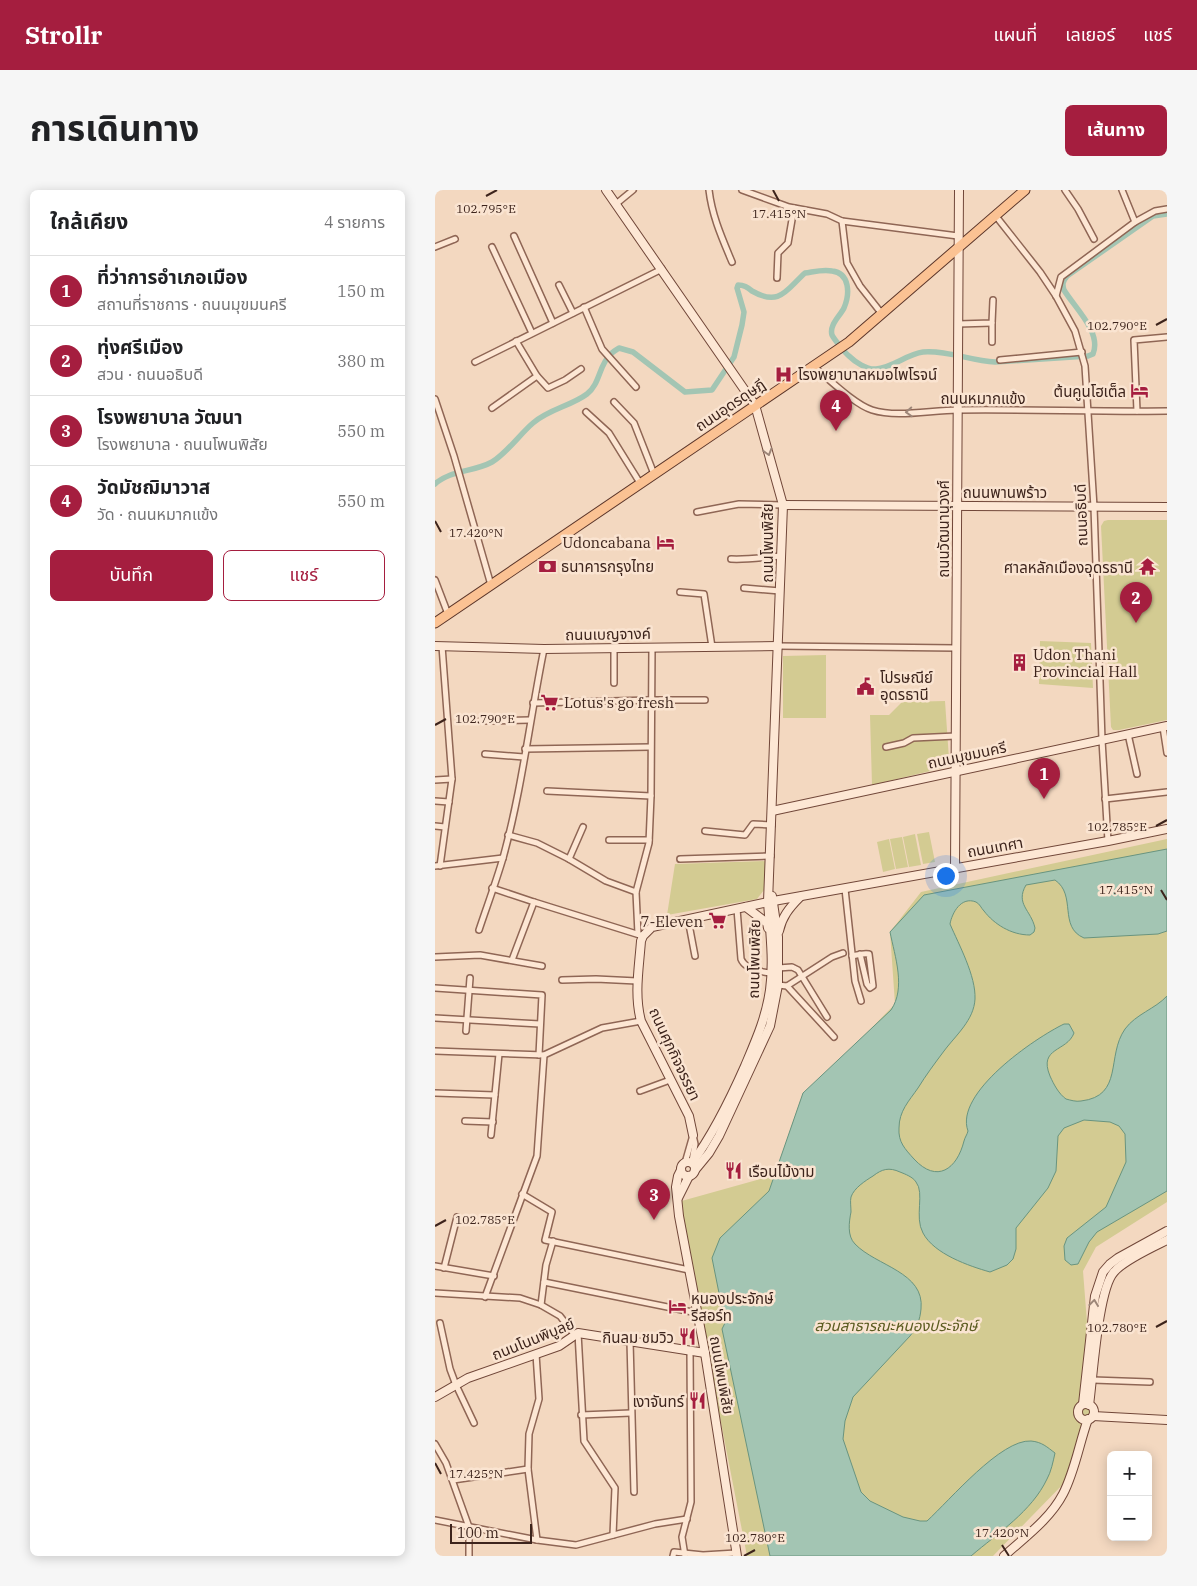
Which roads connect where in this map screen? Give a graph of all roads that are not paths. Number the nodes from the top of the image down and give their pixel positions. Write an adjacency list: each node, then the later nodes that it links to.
1 (606, 190): 9 (street, ถนนโพนพิสัย)
2 (633, 190): 9 (street)
3 (709, 190): 22 (street)
4 (742, 190): 10 (street)
5 (959, 190): 16 (street, ถนนวัฒนานุวงศ์)
6 (1025, 190): 12 (main road, ถนนอุดรดุษฎี)
7 (1065, 190): 18 (street)
8 (1122, 190): 14 (street)
9 (616, 204): 23 (street, ถนนโพนพิสัย)
10 (794, 208): 13 (street); 24 (street)
11 (1167, 210): 14 (street)
12 (995, 216): 21 (main road, ถนนอุดรดุษฎี); 26 (street, ถนนอธิบดี)
13 (841, 221): 16 (street); 30 (street)
14 (1135, 222): 26 (street)
15 (514, 236): 31 (street)
16 (958, 236): 21 (street, ถนนวัฒนานุวงศ์)
17 (455, 239): 19 (street)
18 (1094, 239)
19 (435, 246)
20 (492, 247): 34 (street)
21 (958, 248): 30 (main road, ถนนอุดรดุษฎี); 33 (street, ถนนวัฒนานุวงศ์)
22 (732, 262)
23 (662, 269): 28 (street); 47 (street, ถนนโพนพิสัย)
24 (777, 278)
25 (559, 285): 29 (street)
26 (1056, 296): 38 (street, ถนนอธิบดี)
27 (993, 300): 32 (street)
28 (584, 307): 29 (street); 44 (street)
29 (573, 313): 31 (street)
30 (882, 314): 41 (main road, ถนนอุดรดุษฎี)
31 (553, 323): 34 (street)
32 (992, 323): 33 (street); 37 (street)
33 (958, 324): 49 (street, ถนนวัฒนานุวงศ์)
34 (532, 333): 36 (street)
35 (1167, 336): 50 (street)
36 (515, 341): 40 (street); 43 (street)
37 (992, 342)
38 (1082, 352): 39 (street); 53 (street, ถนนอธิบดี)
39 (1001, 360)
40 (475, 362)
41 (814, 367): 47 (main road, ถนนอุดรดุษฎี); 49 (street, ถนนหมากแข้ง, one-way to 41)
42 (581, 369): 43 (street)
43 (537, 376): 48 (street)
44 (636, 387)
45 (435, 399): 64 (street)
46 (614, 402): 54 (street)
47 (755, 405): 54 (main road, ถนนอุดรดุษฎี); 56 (street, ถนนโพนพิสัย, one-way to 56)
48 (492, 408)
49 (957, 410): 53 (street, ถนนหมากแข้ง); 57 (street, ถนนวัฒนานุวงศ์)
50 (1137, 411): 51 (street, ถนนหมากแข้ง); 53 (street, ถนนหมากแข้ง)
51 (1167, 411)
52 (586, 412): 55 (street)
53 (1088, 412): 58 (street, ถนนอธิบดี)
54 (654, 474): 55 (main road, ถนนอุดรดุษฎี)
55 (640, 483): 64 (main road, ถนนอุดรดุษฎี)
56 (783, 504): 57 (street, ถนนพานพร้าว); 60 (street); 61 (street, ถนนโพนพิสัย)
57 (957, 506): 58 (street, ถนนพานพร้าว); 75 (street, ถนนวัฒนานุวงศ์)
58 (1094, 507): 59 (street, ถนนพานพร้าว); 86 (street, ถนนอธิบดี)
59 (1167, 507)
60 (697, 512)
61 (782, 556): 62 (street); 66 (street, ถนนโพนพิสัย)
62 (731, 559)
63 (435, 580): 68 (street)
64 (491, 585): 68 (main road, ถนนอุดรดุษฎี)
65 (744, 588): 66 (street)
66 (780, 591): 72 (street, ถนนโพนพิสัย)
67 (681, 592): 71 (street)
68 (448, 614): 69 (main road, ถนนอุดรดุษฎี)
69 (435, 623)
70 (437, 646): 76 (street, ถนนเบญจางค์); 95 (street)
71 (712, 646): 72 (street, ถนนเบญจางค์); 73 (street, ถนนเบญจางค์)
72 (778, 646): 75 (street); 103 (street, ถนนโพนพิสัย)
73 (652, 647): 74 (street, ถนนเบญจางค์); 78 (street)
74 (613, 648): 76 (street, ถนนเบญจางค์); 77 (street)
75 (956, 648): 85 (street, ถนนวัฒนานุวงศ์)
76 (544, 649): 80 (street)
77 (615, 683)
78 (651, 700): 79 (street); 80 (street); 87 (street)
79 (705, 700)
80 (533, 702): 81 (street)
81 (530, 720): 82 (street); 89 (street)
82 (479, 721)
83 (1165, 726): 84 (street, ถนนมุขมนครี); 90 (street)
84 (1128, 734): 86 (street, ถนนมุขมนครี); 94 (street)
85 (956, 736): 88 (street); 93 (street, ถนนวัฒนานุวงศ์)
86 (1102, 740): 93 (street, ถนนมุขมนครี); 100 (street, ถนนอธิบดี)
87 (651, 747): 89 (street); 99 (street)
88 (886, 747)
89 (525, 749): 92 (street)
90 (1167, 753)
91 (485, 754): 92 (street)
92 (524, 757): 110 (street)
93 (956, 771): 103 (street, ถนนมุขมนครี); 119 (street, ถนนวัฒนานุวงศ์)
94 (1137, 774)
95 (452, 779): 96 (street); 102 (street)
96 (435, 780)
97 (547, 791): 99 (street)
98 (1167, 792): 100 (street)
99 (651, 796): 112 (street)
100 (1105, 798): 113 (street, ถนนอธิบดี)
101 (435, 801): 102 (street)
102 (449, 802): 106 (street)
103 (772, 811): 104 (street, ถนนโพนพิสัย)
104 (772, 825): 109 (street); 114 (street, ถนนโพนพิสัย)
105 (435, 826): 106 (street)
106 (445, 827): 118 (street)
107 (583, 827): 116 (street)
108 (1167, 829): 113 (street, ถนนเทศา)
109 (705, 831)
110 (508, 835): 115 (street); 116 (street)
111 (609, 840): 112 (street)
112 (649, 840): 122 (street)
113 (1108, 841): 119 (street, ถนนเทศา)
114 (771, 856): 117 (street); 125 (street, ถนนโพนพิสัย)
115 (503, 858): 118 (street); 120 (street)
116 (569, 859): 122 (street)
117 (680, 859)
118 (437, 866)
119 (955, 868): 121 (street, ถนนเทศา)
120 (493, 888): 124 (street); 129 (street)
121 (845, 889): 123 (street, ถนนเทศา); 135 (street)
122 (636, 892): 130 (street)
123 (800, 897): 125 (street, ถนนเทศา); 131 (street)
124 (534, 902): 130 (street); 137 (street)
125 (770, 902): 126 (street); 131 (street, ถนนโพนพิสัย)
126 (746, 907): 127 (street); 131 (street)
127 (737, 909): 128 (street); 140 (street)
128 (688, 919): 130 (street); 134 (street)
129 (479, 930)
130 (640, 935): 144 (street, ถนนศุภกิจจรรยา)
131 (774, 936): 139 (street, ถนนโพนพิสัย); 140 (street, ถนนโพนพิสัย)
132 (843, 953): 141 (street)
133 (860, 954): 133 (street); 135 (street)
134 (695, 956)
135 (852, 956): 149 (street)
136 (435, 957): 137 (street)
137 (512, 960): 138 (street)
138 (542, 966)
139 (778, 968): 141 (street); 145 (street, ถนนโพนพิสัย)
140 (771, 973): 169 (street, ถนนโพนพิสัย)
141 (802, 975): 146 (street); 150 (street)
142 (470, 978): 148 (street)
143 (562, 980): 144 (street)
144 (637, 981): 153 (street, ถนนศุภกิจจรรยา)
145 (778, 985): 146 (street); 170 (street, ถนนโพนพิสัย)
146 (787, 986): 156 (street)
147 (435, 988): 148 (street)
148 (469, 990): 152 (street); 154 (street)
149 (861, 1001)
150 (827, 1017)
151 (435, 1018): 152 (street)
152 (467, 1020): 154 (street); 155 (street)
153 (641, 1021): 159 (street); 160 (street, ถนนศุภกิจจรรยา)
154 (541, 1024): 159 (street)
155 (466, 1031)
156 (834, 1037)
157 (435, 1051): 158 (street)
158 (499, 1054): 159 (street); 163 (street)
159 (541, 1055): 171 (street)
160 (670, 1080): 161 (street); 166 (street, ถนนศุภกิจจรรยา)
161 (640, 1091)
162 (435, 1093): 163 (street)
163 (495, 1095): 165 (street)
164 (465, 1120): 165 (street)
165 (493, 1122): 167 (street)
166 (693, 1134): 168 (street, ถนนศุภกิจจรรยา); 170 (street)
167 (491, 1135)
168 (695, 1144): 169 (street); 170 (street, ถนนศุภกิจจรรยา)
169 (702, 1149): 170 (street, ถนนโพนพิสัย)
170 (688, 1168): 178 (street, ถนนโพนพิสัย)
171 (522, 1194): 175 (street); 179 (street)
172 (457, 1217): 177 (street)
173 (1167, 1231): 195 (street, one-way to 173)
174 (1167, 1240): 191 (street)
175 (553, 1241): 178 (street); 180 (street)
176 (435, 1266): 177 (street)
177 (444, 1268): 179 (street)
178 (689, 1270): 184 (street, ถนนโพนพิสัย)
179 (494, 1276): 182 (street)
180 (545, 1282): 183 (street); 184 (street)
181 (435, 1293): 182 (street)
182 (485, 1297): 183 (street)
183 (541, 1305): 186 (street)
184 (697, 1313): 189 (street, ถนนโพนพิสัย)
185 (441, 1323): 193 (street)
186 (576, 1333): 187 (street, ถนนโนนพิบูลย์); 190 (street, ถนนโนนพิบูลย์); 197 (street)
187 (630, 1341): 188 (street, ถนนโนนพิบูลย์); 196 (street)
188 (690, 1350): 189 (street, ถนนโนนพิบูลย์); 205 (street)
189 (705, 1353): 211 (street, ถนนโพนพิสัย)
190 (535, 1354): 193 (street, ถนนโนนพิบูลย์); 202 (street)
191 (1093, 1380): 192 (street); 195 (street)
192 (1150, 1382)
193 (456, 1385): 194 (street, ถนนโนนพิบูลย์); 200 (street)
194 (435, 1397)
195 (1086, 1404): 198 (street); 198 (street)
196 (631, 1413): 197 (street); 204 (street)
197 (581, 1415): 208 (street)
198 (1087, 1418): 199 (street); 214 (street)
199 (1167, 1420)
200 (474, 1423)
201 (435, 1444): 203 (street)
202 (528, 1469): 203 (street); 209 (street)
203 (453, 1480): 207 (street)
204 (634, 1492)
205 (687, 1519): 208 (street); 210 (street)
206 (435, 1520): 207 (street)
207 (469, 1527): 209 (street); 212 (street)
208 (613, 1535): 209 (street)
209 (537, 1540)
210 (685, 1554): 211 (street); 213 (street)
211 (737, 1555)
212 (469, 1556)
213 (673, 1556)
214 (1005, 1556)

